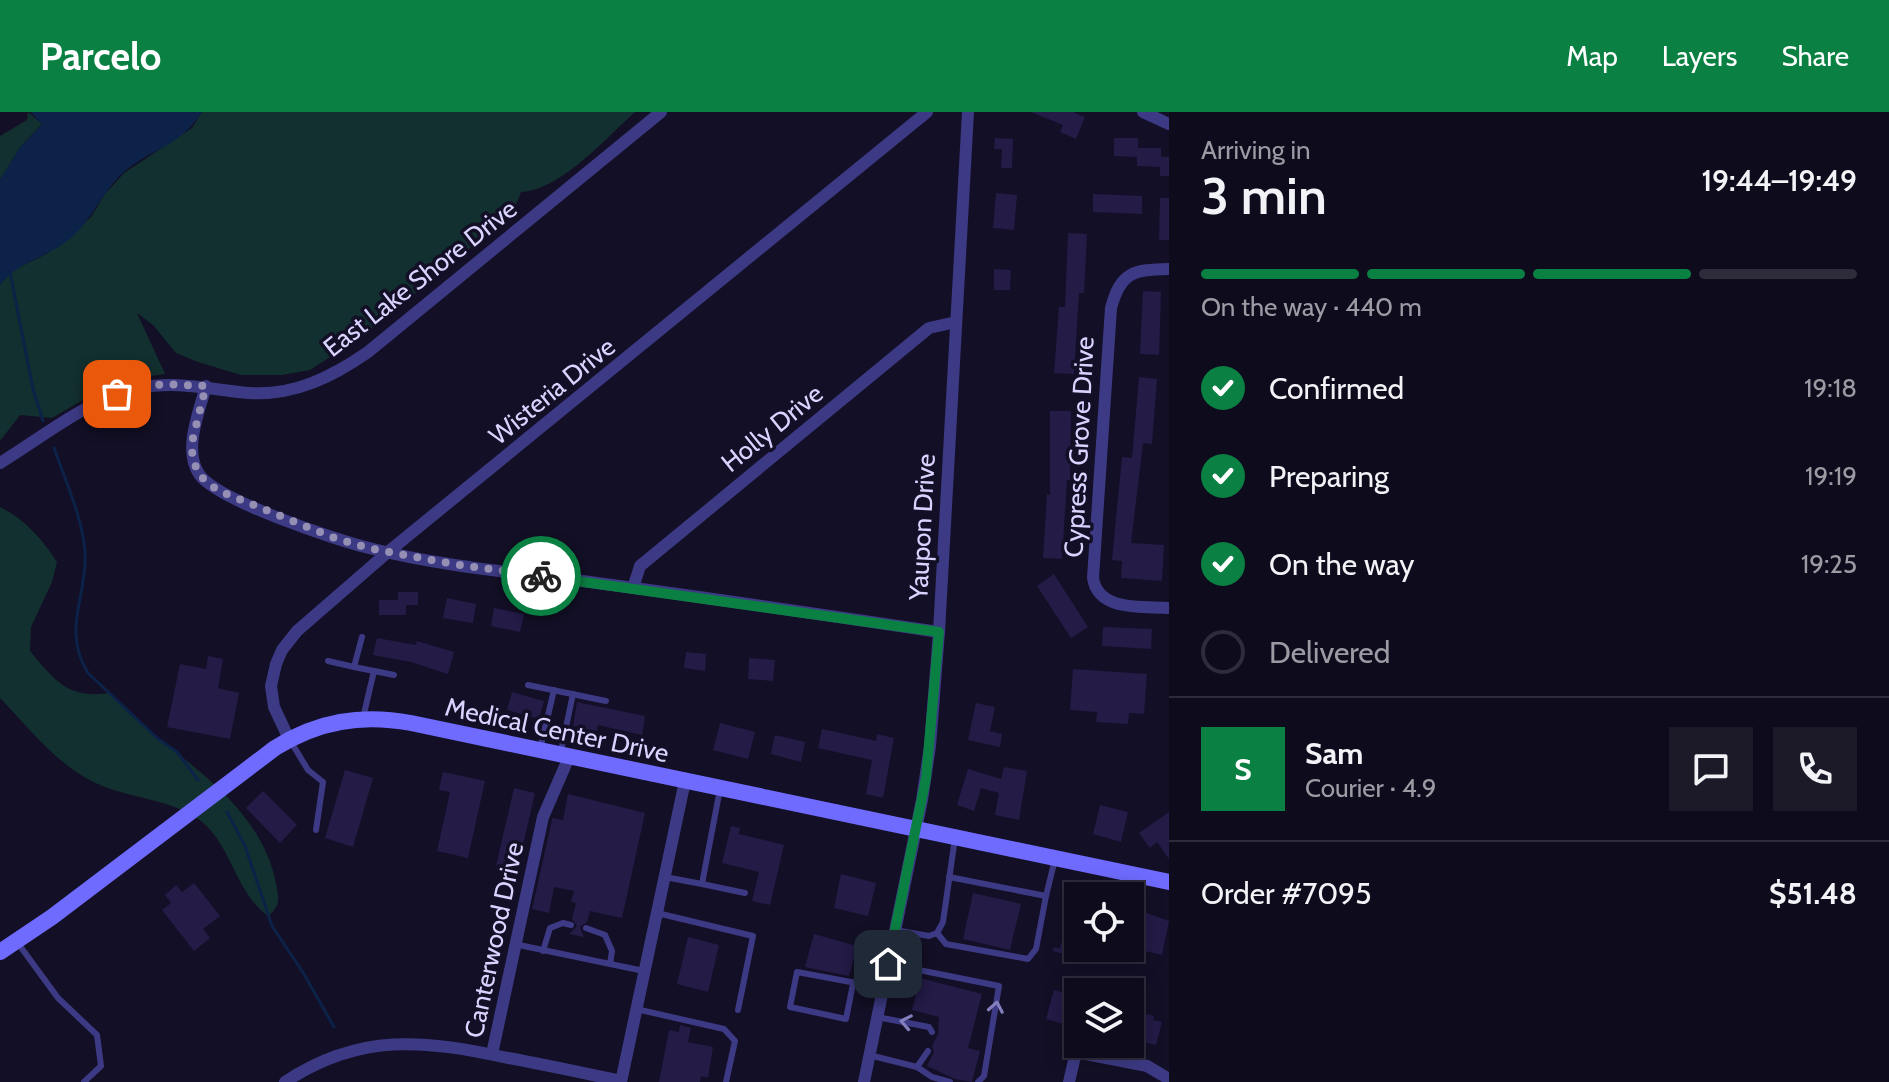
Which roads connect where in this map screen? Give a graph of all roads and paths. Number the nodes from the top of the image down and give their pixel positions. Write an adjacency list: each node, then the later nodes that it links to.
1 (661, 112): 8 (street, East Lake Shore Drive)
2 (927, 112): 10 (street, Wisteria Drive)
3 (968, 112): 7 (street, Yaupon Drive)
4 (1143, 112): 5 (street)
5 (1169, 124)
6 (1169, 269): 12 (street, Cypress Grove Drive)
7 (956, 322): 11 (street, Holly Drive); 13 (street, Yaupon Drive)
8 (206, 386): 9 (street, East Lake Shore Drive); 10 (street)
9 (0, 463)
10 (388, 552): 11 (street); 24 (street, Wisteria Drive)
11 (633, 588): 13 (street)
12 (1169, 608)
13 (939, 632): 29 (street, Yaupon Drive)
14 (362, 637): 16 (lane)
15 (328, 661): 16 (lane)
16 (354, 667): 17 (lane)
17 (374, 671): 18 (lane); 23 (lane)
18 (394, 675)
19 (528, 685): 20 (lane)
20 (554, 690): 21 (lane); 25 (lane)
21 (573, 694): 22 (lane); 26 (lane)
22 (606, 701)
23 (363, 718): 24 (street, Medical Center Drive); 25 (street, Medical Center Drive)
24 (289, 739): 30 (lane); 44 (street, Medical Center Drive)
25 (539, 751): 26 (street, Medical Center Drive)
26 (565, 756): 27 (street, Medical Center Drive); 45 (street, Canterwood Drive)
27 (685, 781): 28 (street, Medical Center Drive); 33 (street, Canterwood Drive)
28 (720, 789): 29 (street, Medical Center Drive); 36 (lane)
29 (916, 829): 31 (street, Medical Center Drive); 42 (street, Yaupon Drive)
30 (316, 830)
31 (956, 837): 32 (street, Medical Center Drive); 34 (lane)
32 (1055, 858): 35 (street, Medical Center Drive); 38 (lane)
33 (665, 877): 36 (lane); 39 (street, Canterwood Drive)
34 (949, 877): 38 (lane); 43 (lane)
35 (1169, 882)
36 (702, 884): 37 (lane)
37 (745, 893)
38 (1046, 896): 43 (lane)
39 (657, 913): 50 (street, Canterwood Drive); 54 (lane)
40 (571, 925): 46 (lane)
41 (586, 928): 48 (lane)
42 (895, 930): 43 (lane); 49 (street, Yaupon Drive)
43 (937, 933)
44 (17, 942): 47 (street, Medical Center Drive); 62 (lane)
45 (514, 944): 46 (lane); 58 (street, Canterwood Drive)
46 (543, 951): 48 (lane)
47 (0, 952)
48 (610, 964): 50 (lane)
49 (888, 964): 52 (street, Yaupon Drive); 68 (lane, one-way to 49)
50 (644, 971): 53 (street, Canterwood Drive)
51 (853, 984): 51 (lane); 52 (lane)
52 (883, 988): 55 (street, Yaupon Drive)
53 (636, 1009): 64 (street, Canterwood Drive); 65 (lane)
54 (738, 1010)
55 (877, 1017): 56 (lane, one-way to 55); 59 (street, Yaupon Drive)
56 (932, 1032)
57 (928, 1051): 60 (lane)
58 (492, 1054): 63 (street); 64 (street, Canterwood Drive)
59 (869, 1055): 60 (lane); 66 (street, Yaupon Drive)
60 (917, 1067): 67 (lane)
61 (1169, 1079): 69 (street)
62 (84, 1082)
63 (285, 1082)
64 (621, 1082)
65 (726, 1082)
66 (864, 1082)
67 (950, 1082)
68 (978, 1082)
69 (1069, 1082)

